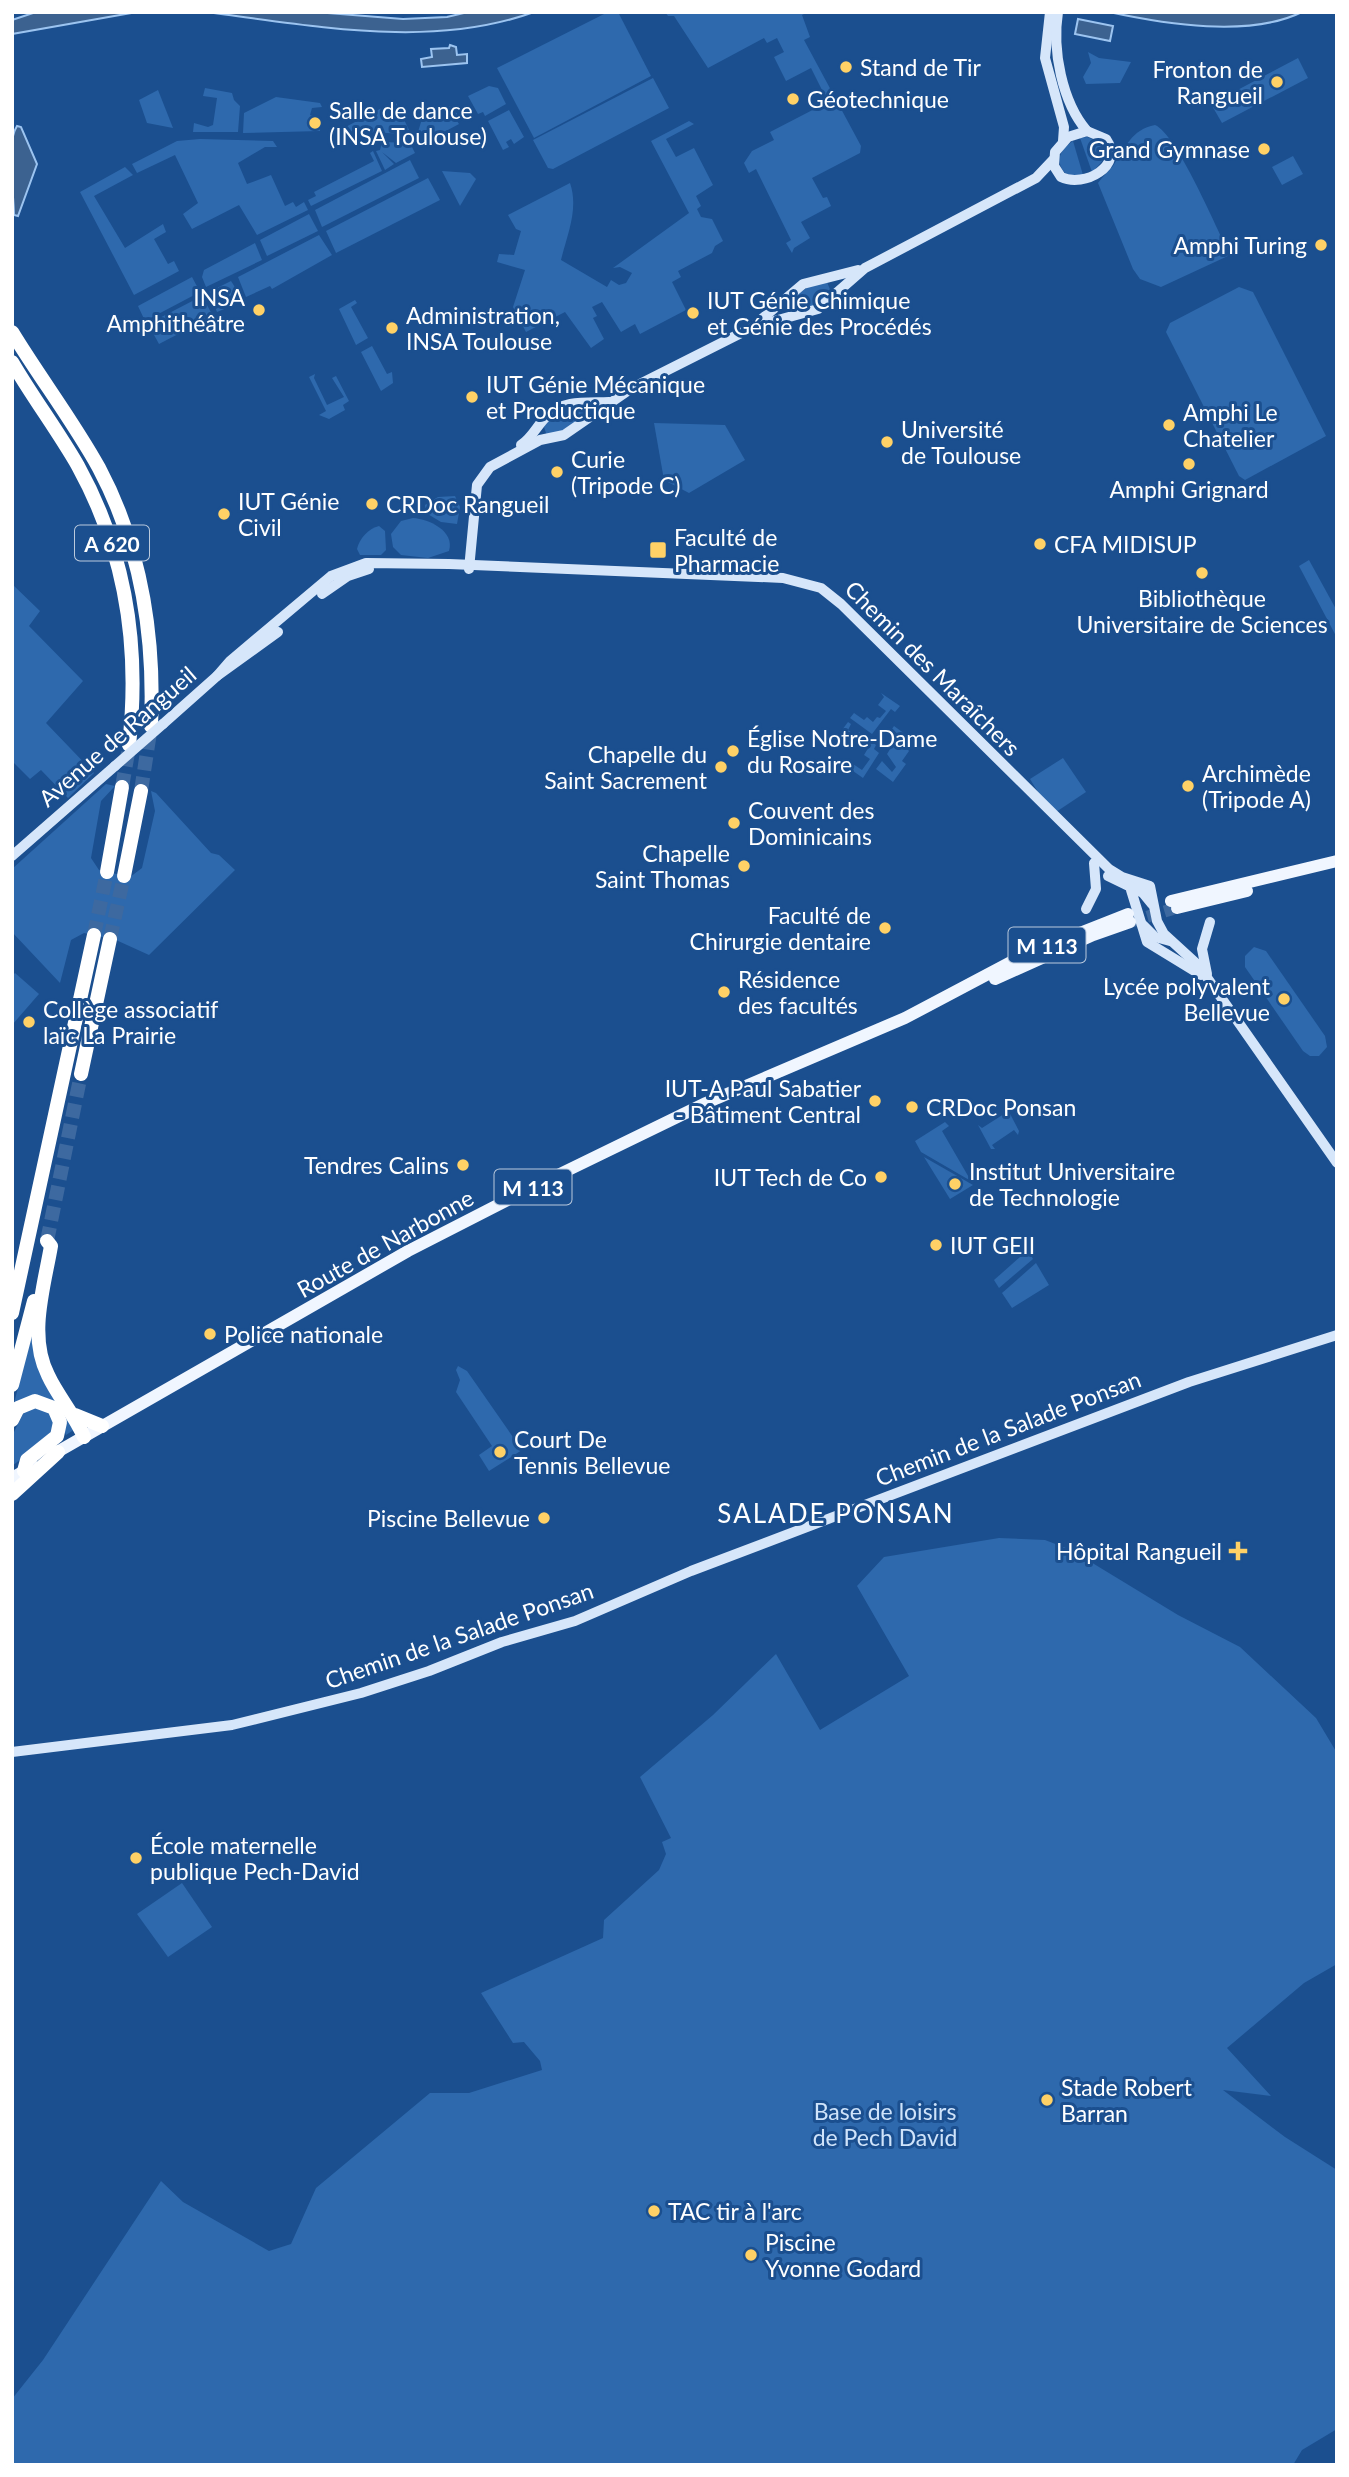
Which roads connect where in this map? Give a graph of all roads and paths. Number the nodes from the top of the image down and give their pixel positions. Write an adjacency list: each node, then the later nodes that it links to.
1 (1054, 14): 2 (street); 3 (street)
2 (1087, 131): 3 (street); 5 (street)
3 (1063, 141): 4 (street)
4 (1053, 160): 5 (street); 6 (street)
5 (1061, 177): 6 (street)
6 (1036, 178): 7 (street)
7 (865, 268): 8 (street); 9 (street)
8 (827, 279): 9 (street); 10 (street)
9 (834, 296): 11 (street)
10 (786, 297): 11 (street); 13 (street)
11 (793, 315): 13 (street)
12 (12, 320): 15 (highway)
13 (753, 327): 17 (street)
14 (12, 332): 15 (highway, A 620)
15 (29, 359): 24 (highway, A 620)
16 (12, 362): 25 (highway, A 620)
17 (610, 402): 18 (street); 19 (street)
18 (587, 404): 19 (street); 20 (street)
19 (591, 418): 21 (street)
20 (540, 424): 21 (street); 22 (street)
21 (545, 439): 22 (street)
22 (468, 567): 23 (street, Chemin des Maraîchers); 30 (street, Chemin des Maraîchers); 35 (street, Chemin des Maraîchers)
23 (339, 576): 24 (street, Avenue de Rangueil)
24 (157, 725): 28 (street, Avenue de Rangueil, bridge)
25 (129, 746)
26 (122, 787): 32 (highway)
27 (141, 790): 33 (highway)
28 (12, 856)
29 (1337, 860): 31 (main road)
30 (1094, 863): 34 (street, Chemin des Maraîchers); 36 (street)
31 (1337, 868)
32 (107, 872)
33 (124, 876)
34 (1131, 890): 35 (street, Chemin des Maraîchers); 37 (street)
35 (1152, 904): 41 (street)
36 (1086, 909)
37 (1134, 920): 41 (street); 42 (street); 52 (main road, Route de Narbonne / M 113)
38 (1210, 922): 42 (street)
39 (94, 936): 44 (highway)
40 (110, 939): 43 (highway)
41 (1173, 941): 42 (street)
42 (1208, 981): 45 (street)
43 (81, 1074)
44 (49, 1149): 46 (highway); 47 (highway)
45 (1337, 1163)
46 (12, 1274)
47 (12, 1313)
48 (1337, 1335): 57 (street, Chemin de la Salade Ponsan)
49 (12, 1385): 50 (highway)
50 (69, 1410): 52 (highway); 53 (highway)
51 (12, 1420): 55 (highway)
52 (102, 1426): 53 (main road, Route de Narbonne / M 113)
53 (84, 1437): 54 (main road, Route de Narbonne / M 113)
54 (58, 1452): 55 (main road, Route de Narbonne / M 113); 56 (highway)
55 (18, 1475)
56 (12, 1494)
57 (12, 1752)

